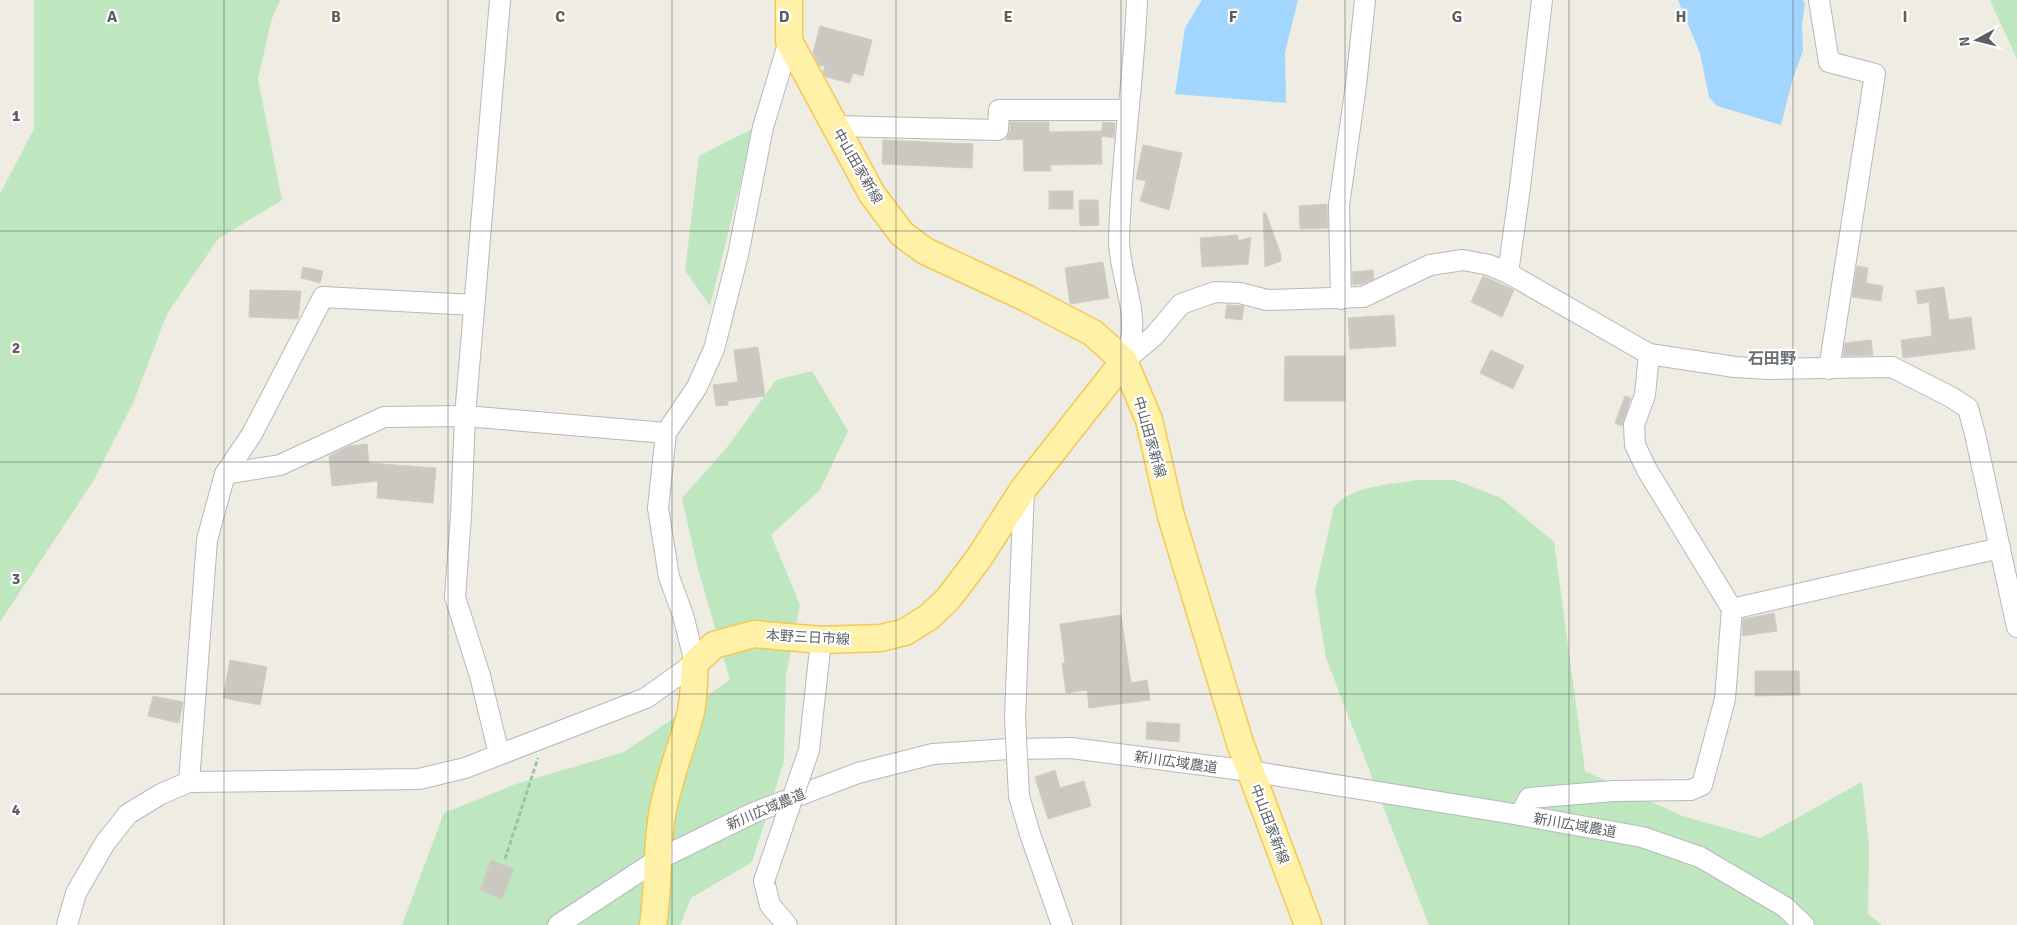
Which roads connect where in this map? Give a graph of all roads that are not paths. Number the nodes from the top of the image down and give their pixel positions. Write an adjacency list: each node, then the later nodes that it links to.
1 (500, 0): 12 (street)
2 (789, 0): 7 (main road, 中山田家新線)
3 (1137, 0): 8 (street)
4 (1366, 0): 11 (street)
5 (1542, 0): 10 (street)
6 (1819, 0): 15 (street)
7 (789, 41): 9 (main road, 中山田家新線); 17 (street)
8 (1128, 110): 9 (street); 14 (street)
9 (835, 126): 14 (main road, 中山田家新線)
10 (1508, 273): 11 (street); 13 (street)
11 (1341, 299): 14 (street)
12 (474, 305): 16 (street); 18 (street)
13 (1649, 354): 15 (street); 21 (street)
14 (1124, 360): 19 (main road, 本野三日市線); 26 (main road, 中山田家新線)
15 (1829, 370): 20 (street)
16 (465, 416): 17 (street); 18 (street); 25 (street)
17 (666, 433): 24 (street)
18 (225, 474): 27 (street)
19 (1024, 488): 23 (main road, 本野三日市線); 36 (street, bridge)
20 (2000, 548): 21 (street); 22 (street)
21 (1732, 609): 28 (street)
22 (2017, 627)
23 (821, 640): 24 (main road, 本野三日市線); 35 (street, bridge)
24 (695, 663): 25 (street); 29 (main road)
25 (499, 754): 27 (street)
26 (1250, 771): 28 (street, 新川広域農道); 29 (street, 新川広域農道); 37 (main road, 中山田家新線)
27 (189, 782): 31 (street)
28 (1520, 815): 38 (street, 新川広域農道)
29 (657, 860): 30 (street, 新川広域農道); 34 (main road)
30 (603, 895): 32 (street, 新川広域農道); 33 (street)
31 (67, 925)
32 (558, 925)
33 (579, 925)
34 (653, 925)
35 (786, 925)
36 (1062, 925)
37 (1308, 925)
38 (1804, 925)

